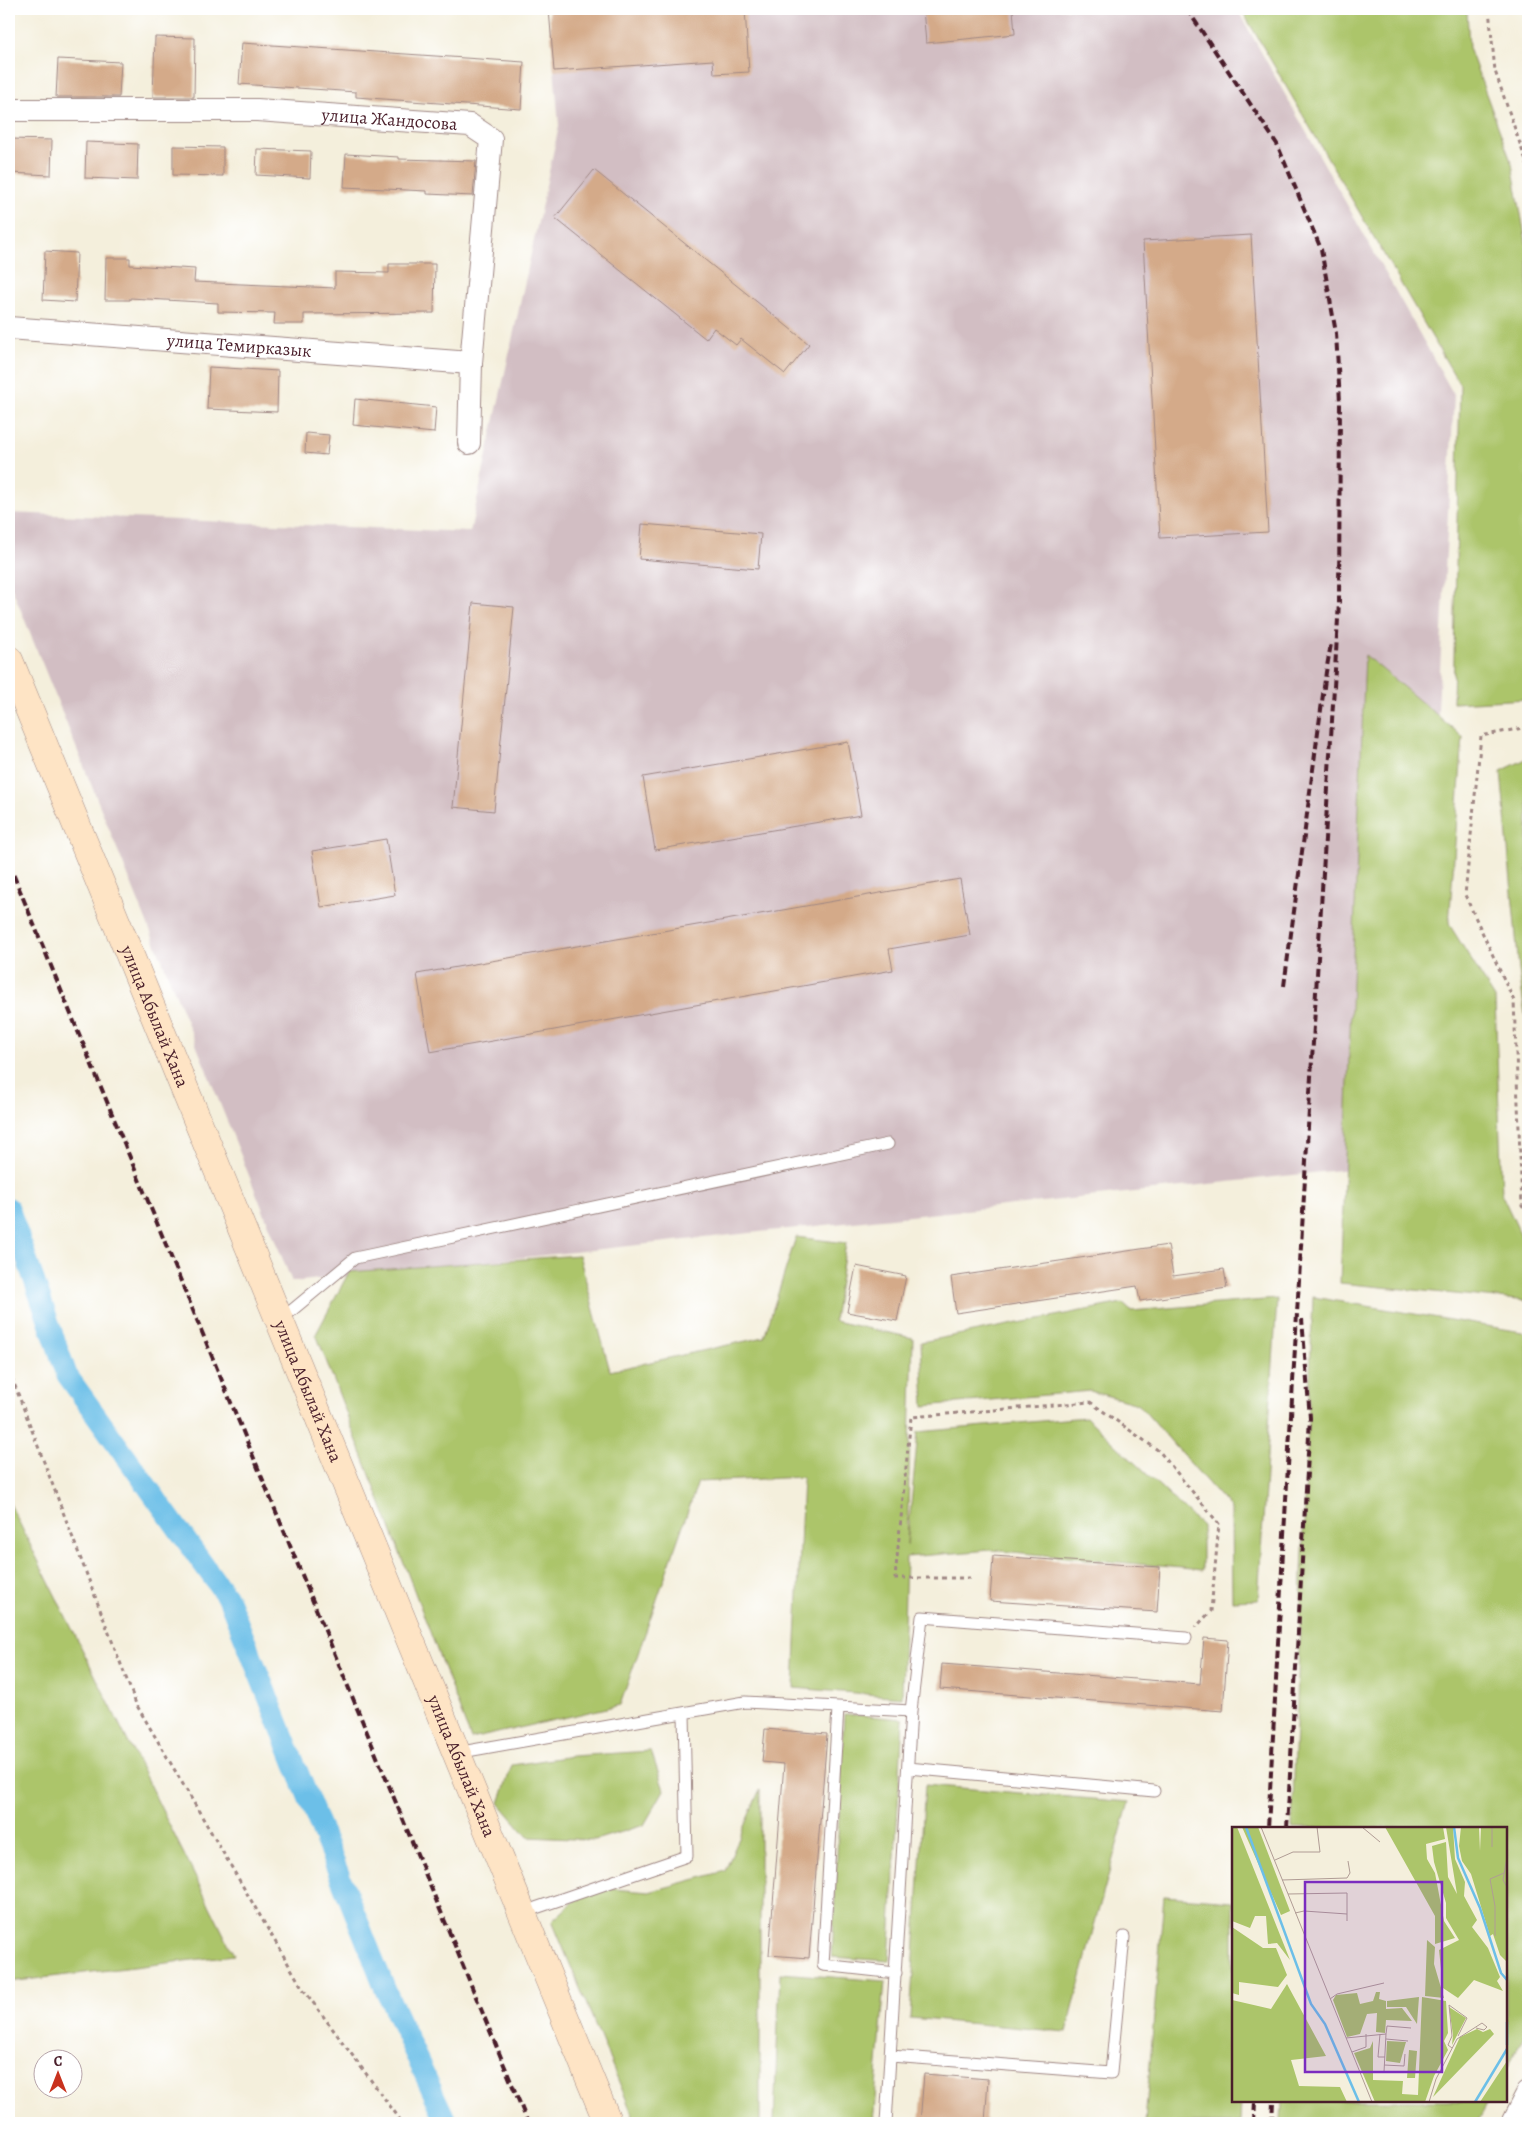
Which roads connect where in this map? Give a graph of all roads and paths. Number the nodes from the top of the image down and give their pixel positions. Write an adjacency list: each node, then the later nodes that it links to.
1 (1489, 9): 3 (path)
2 (9, 110): 5 (street, улица Жандосова)
3 (1528, 167)
4 (9, 328): 5 (street, улица Темирказык)
5 (471, 363): 6 (street, улица Жандосова)
6 (469, 443)
7 (9, 660): 11 (main road, улица Абылай Хана)
8 (1528, 726): 10 (path)
9 (888, 1144): 11 (lane)
10 (1528, 1213)
11 (279, 1321): 18 (main road, улица Абылай Хана)
12 (9, 1370): 26 (path)
13 (970, 1578): 14 (path)
14 (1186, 1638): 16 (lane)
15 (838, 1708): 16 (lane); 17 (lane); 23 (lane)
16 (911, 1711): 19 (lane)
17 (684, 1713): 18 (lane); 21 (lane)
18 (456, 1753): 21 (main road, улица Абылай Хана)
19 (908, 1768): 20 (lane); 23 (lane)
20 (1154, 1791)
21 (522, 1913): 27 (main road, улица Абылай Хана)
22 (1124, 1937): 24 (lane)
23 (896, 1973): 24 (lane)
24 (890, 2056): 28 (lane)
25 (1528, 2092): 29 (street)
26 (400, 2123)
27 (608, 2123)
28 (886, 2123)
29 (1512, 2123)

